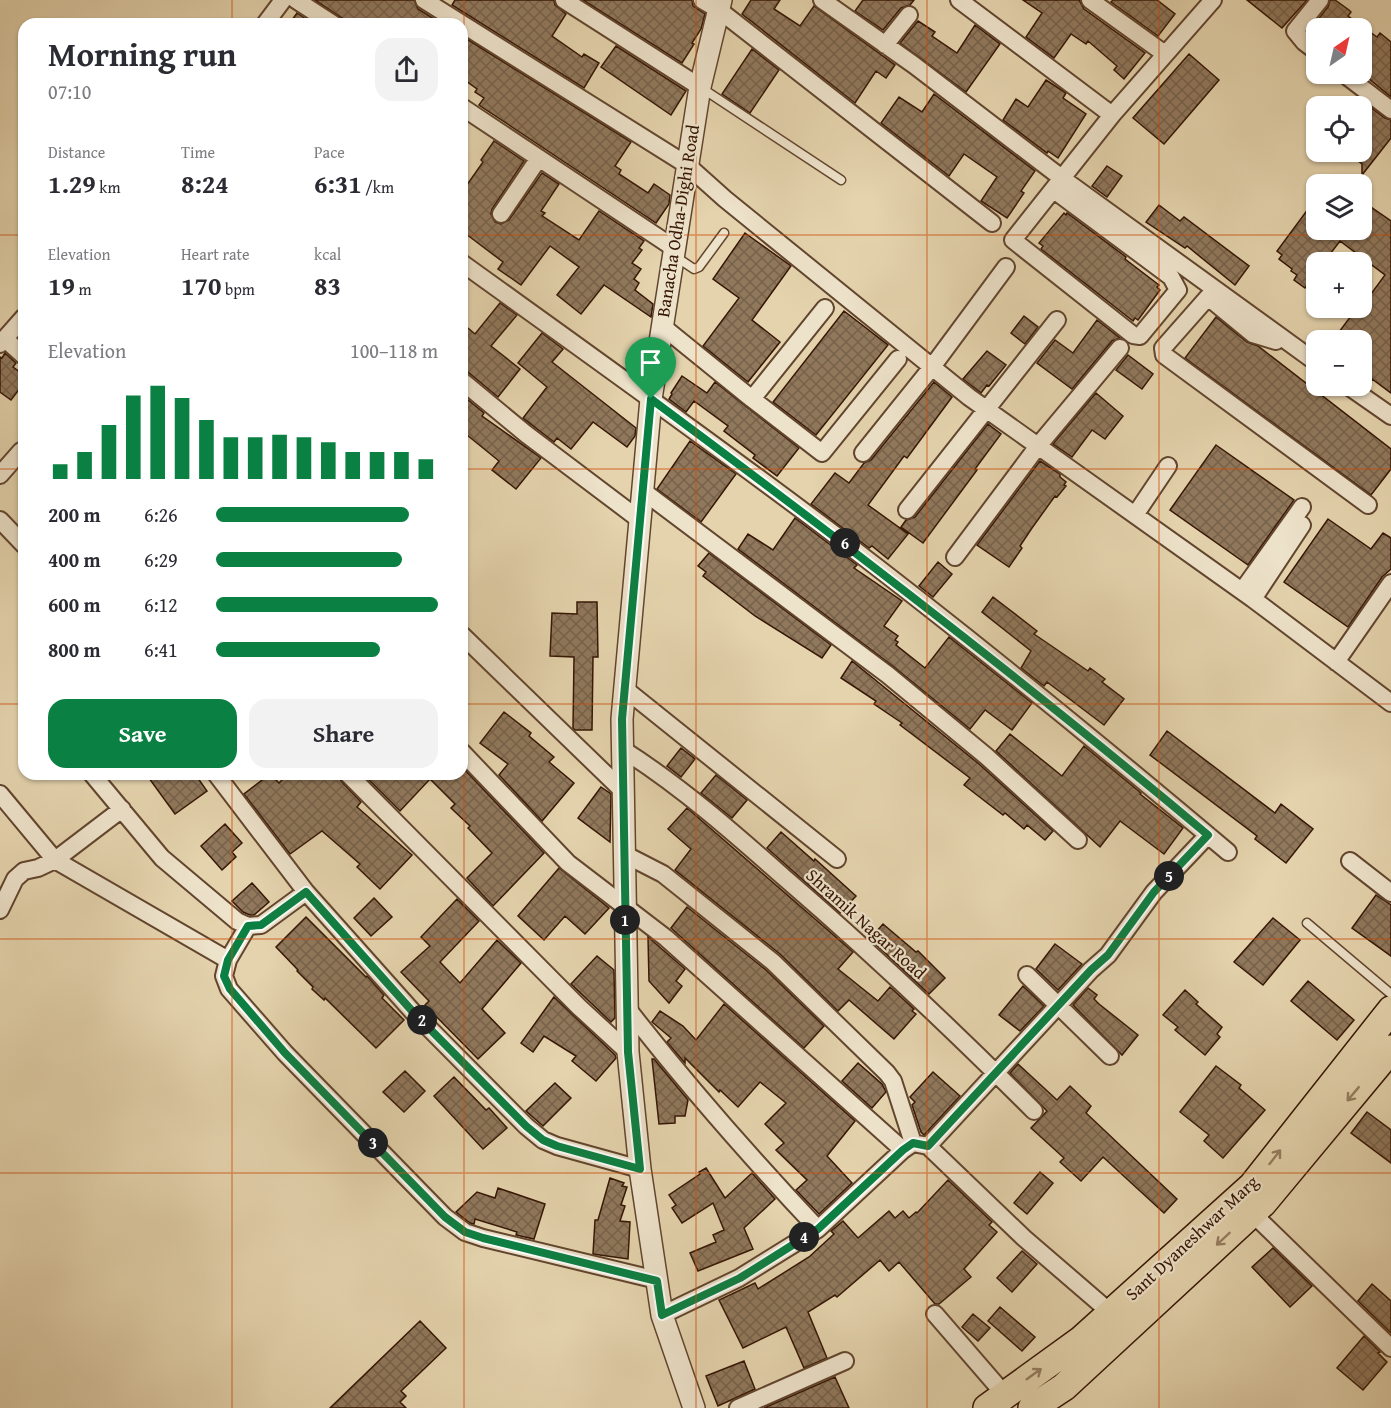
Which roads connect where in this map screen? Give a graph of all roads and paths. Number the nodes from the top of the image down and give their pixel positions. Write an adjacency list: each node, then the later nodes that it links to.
1 (282, 0): 12 (street)
2 (296, 0): 13 (street)
3 (424, 0): 14 (street)
4 (564, 0): 20 (street)
5 (822, 0): 17 (street)
6 (959, 0): 23 (street)
7 (1090, 0): 18 (street)
8 (1213, 0): 18 (street)
9 (1320, 0): 16 (street)
10 (714, 4): 20 (street, Banacha Odha-Dighi Road); 29 (street)
11 (909, 15): 17 (street)
12 (270, 18)
13 (324, 18)
14 (453, 18)
15 (468, 28): 25 (street)
16 (1306, 44)
17 (885, 45): 27 (street)
18 (1166, 54): 23 (street)
19 (1357, 84): 21 (street)
20 (700, 87): 25 (street, Banacha Odha-Dighi Road); 26 (lane)
21 (1391, 110)
22 (468, 112): 24 (street)
23 (1112, 116): 27 (street)
24 (539, 158): 28 (street); 31 (street)
25 (687, 165): 31 (street, Banacha Odha-Dighi Road); 44 (street)
26 (841, 180)
27 (1058, 185): 27 (street); 38 (street)
28 (501, 214)
29 (992, 223)
30 (724, 233): 31 (lane)
31 (673, 252): 37 (street, Banacha Odha-Dighi Road)
32 (468, 267): 47 (street)
33 (1006, 267): 44 (street)
34 (825, 308): 48 (street)
35 (1057, 320): 49 (street)
36 (18, 324): 39 (street)
37 (662, 326): 47 (street, Banacha Odha-Dighi Road); 48 (street)
38 (1281, 336): 42 (street); 57 (street)
39 (2, 342): 41 (street)
40 (1120, 348): 51 (street)
41 (18, 352)
42 (1306, 355)
43 (898, 359): 48 (street)
44 (932, 367): 49 (street); 52 (street)
45 (468, 386): 62 (street)
46 (1362, 396): 50 (street)
47 (651, 399): 56 (street, Banacha Odha-Dighi Road); 79 (street)
48 (752, 399)
49 (986, 410): 51 (street); 58 (street)
50 (1391, 416)
51 (1038, 446): 60 (street); 64 (street)
52 (863, 453)
53 (18, 454): 55 (street)
54 (1168, 466): 60 (street)
55 (0, 475)
56 (643, 491): 62 (street, Banacha Odha-Dighi Road); 80 (street)
57 (1368, 505)
58 (908, 510)
59 (1306, 511): 66 (street)
60 (1135, 515): 66 (street)
61 (0, 520): 63 (street)
62 (640, 520): 69 (street, Banacha Odha-Dighi Road)
63 (18, 539)
64 (955, 558)
65 (1391, 583): 68 (street)
66 (1248, 595): 68 (street)
67 (468, 642): 76 (street)
68 (1336, 662): 70 (street)
69 (625, 689): 71 (street, Banacha Odha-Dighi Road); 83 (street)
70 (1391, 703)
71 (622, 749): 76 (street, Banacha Odha-Dighi Road); 101 (street, Shramik Nagar Road)
72 (468, 758): 88 (street)
73 (97, 780): 78 (street)
74 (221, 780): 86 (street)
75 (354, 780): 99 (street)
76 (623, 791): 82 (street, Banacha Odha-Dighi Road)
77 (0, 794): 84 (street)
78 (122, 809): 84 (street); 91 (street)
79 (1208, 835): 81 (street); 95 (street)
80 (1078, 840)
81 (1228, 852)
82 (624, 854): 88 (street, Banacha Odha-Dighi Road); 103 (street)
83 (837, 859)
84 (55, 860): 89 (street); 92 (street)
85 (1350, 861): 87 (street)
86 (306, 892): 91 (street); 104 (street)
87 (1391, 892)
88 (624, 907): 96 (street, Banacha Odha-Dighi Road); 103 (street)
89 (0, 910)
90 (1307, 923): 94 (lane)
91 (248, 926): 92 (street)
92 (228, 960): 107 (street)
93 (1027, 975): 95 (street)
94 (1391, 994)
95 (1059, 1005): 100 (street); 101 (street)
96 (627, 1008): 99 (street, Banacha Odha-Dighi Road); 106 (street)
97 (1387, 1024): 108 (main road, Sant Dyaneshwar Marg, one-way to 97)
98 (1391, 1050): 105 (main road, Sant Dyaneshwar Marg, one-way to 105)
99 (628, 1052): 104 (street, Banacha Odha-Dighi Road)
100 (1110, 1056)
101 (997, 1073): 102 (street, Shramik Nagar Road); 103 (street)
102 (1034, 1111)
103 (914, 1146): 106 (street); 108 (street)
104 (640, 1169): 107 (street, Banacha Odha-Dighi Road)
105 (1251, 1213): 111 (street); 116 (main road, Sant Dyaneshwar Marg, one-way to 116)
106 (818, 1229): 110 (street)
107 (657, 1281): 110 (street, Banacha Odha-Dighi Road)
108 (1111, 1313): 113 (main road, Sant Dyaneshwar Marg, one-way to 108)
109 (935, 1314): 113 (street)
110 (662, 1315): 114 (street, Banacha Odha-Dighi Road)
111 (1391, 1348)
112 (845, 1361): 115 (street)
113 (996, 1401)
114 (694, 1408)
115 (738, 1408)
116 (1032, 1408)

